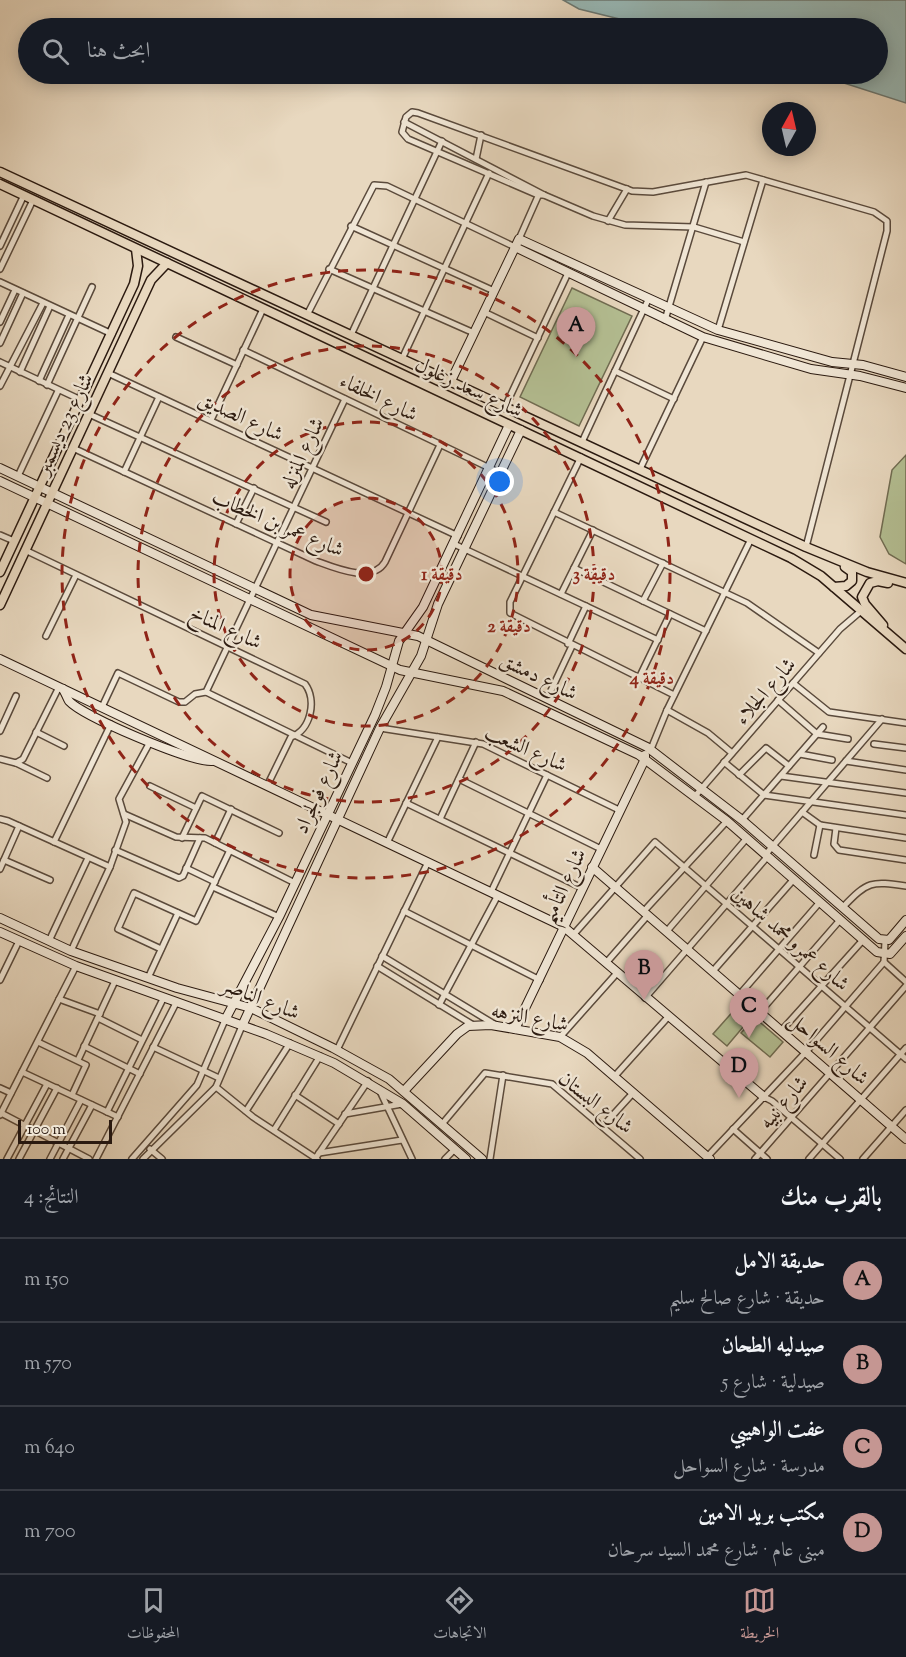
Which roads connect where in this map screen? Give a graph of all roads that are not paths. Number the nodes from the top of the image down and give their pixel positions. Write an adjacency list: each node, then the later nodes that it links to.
1 (404, 122): 2 (street); 3 (street); 4 (street)
2 (481, 135): 5 (street); 12 (street)
3 (442, 141): 4 (street); 5 (street)
4 (437, 153): 8 (street); 15 (street)
5 (476, 159): 6 (street)
6 (492, 166): 8 (street); 13 (street)
7 (0, 172): 49 (main road, شارع سعد زغلول)
8 (489, 173): 13 (street); 18 (street)
9 (763, 180): 10 (street); 21 (street); 66 (street)
10 (706, 182): 12 (street); 20 (street)
11 (0, 184): 14 (main road, شارع سعد زغلول)
12 (627, 189): 17 (street)
13 (541, 194): 17 (street); 22 (street)
14 (24, 195): 16 (main road, شارع سعد زغلول); 24 (street)
15 (415, 199): 18 (street); 19 (street); 23 (street)
16 (33, 200): 25 (main road, شارع سعد زغلول); 28 (street)
17 (608, 221): 20 (street)
18 (466, 223): 22 (street); 29 (street)
19 (351, 226): 23 (street); 30 (street)
20 (694, 227): 21 (street); 44 (street)
21 (744, 242): 53 (street)
22 (517, 243): 27 (street); 31 (street); 38 (street)
23 (394, 245): 29 (street); 36 (street)
24 (0, 246)
25 (136, 249): 26 (main road, شارع سعد زغلول); 33 (main road, شارع 23 ديسمبر)
26 (167, 263): 35 (main road, شارع 23 ديسمبر); 43 (main road, شارع سعد زغلول)
27 (572, 264): 31 (street); 40 (street)
28 (0, 269)
29 (445, 269): 38 (street); 46 (street)
30 (329, 270): 36 (street); 49 (street)
31 (568, 273): 45 (street); 59 (street)
32 (0, 282): 37 (street)
33 (134, 284): 35 (main road); 55 (main road, شارع 23 ديسمبر)
34 (92, 287): 50 (street)
35 (147, 289): 71 (main road, شارع 23 ديسمبر)
36 (373, 289): 46 (street); 56 (street)
37 (15, 290): 39 (street); 52 (street)
38 (494, 291): 47 (street)
39 (23, 293): 41 (street); 60 (street)
40 (648, 300): 44 (street); 45 (street)
41 (43, 303): 42 (street); 68 (street)
42 (50, 306): 48 (street); 70 (street)
43 (263, 309): 62 (street); 65 (main road, شارع سعد زغلول)
44 (668, 309): 51 (street); 53 (street)
45 (643, 310): 51 (street); 69 (street)
46 (425, 311): 54 (street); 63 (street)
47 (484, 312): 54 (street); 59 (street)
48 (69, 315): 50 (street); 74 (street)
49 (307, 315): 56 (main road, شارع سعد زغلول)
50 (78, 319): 55 (street); 77 (street)
51 (665, 320): 58 (street)
52 (0, 322)
53 (718, 330): 66 (street)
54 (474, 333): 75 (street)
55 (112, 334): 83 (main road, شارع 23 ديسمبر)
56 (351, 335): 61 (main road, شارع سعد زغلول)
57 (176, 337): 67 (street)
58 (703, 337): 72 (street); 82 (street)
59 (538, 338): 84 (street)
60 (0, 343)
61 (379, 348): 63 (main road, شارع سعد زغلول); 65 (main road)
62 (243, 350): 67 (street); 81 (street, شارع الخلفاء)
63 (402, 359): 75 (main road, شارع سعد زغلول)
64 (0, 362): 68 (street)
65 (373, 362): 87 (main road, شارع سعد زغلول)
66 (853, 363): 72 (street); 73 (street)
67 (237, 365): 86 (street)
68 (9, 367): 70 (street); 76 (street)
69 (615, 371): 82 (street); 90 (street)
70 (20, 372): 74 (street)
71 (108, 373): 80 (street, شارع الصديق); 85 (main road, شارع 23 ديسمبر)
72 (850, 374): 78 (street); 119 (street)
73 (906, 377)
74 (39, 381): 77 (street)
75 (451, 381): 84 (main road, شارع سعد زغلول)
76 (0, 386)
77 (47, 386): 79 (street)
78 (906, 388)
79 (58, 391): 83 (street); 100 (street)
80 (159, 397): 86 (street, شارع الصديق); 89 (street)
81 (345, 399): 91 (street, شارع الخلفاء); 95 (street, شارع المنزله)
82 (674, 399): 97 (street)
83 (81, 400): 102 (main road, شارع 23 ديسمبر)
84 (505, 406): 90 (main road, شارع سعد زغلول)
85 (89, 414): 89 (street); 92 (main road, شارع 23 ديسمبر)
86 (211, 420): 95 (street, شارع الصديق)
87 (509, 425): 88 (main road, شارع سعد زغلول); 96 (street, شارع فولجراد)
88 (520, 430): 93 (main road, شارع سعد زغلول); 99 (street, شارع فولجراد)
89 (140, 438): 98 (street); 103 (street)
90 (582, 442): 97 (main road, شارع سعد زغلول)
91 (440, 445): 96 (street, شارع الخلفاء); 108 (street, شارع عمر بن الخطاب)
92 (73, 448): 98 (street, شارع عمر بن الخطاب); 104 (main road, شارع 23 ديسمبر)
93 (580, 458): 109 (street); 115 (main road, شارع سعد زغلول)
94 (0, 468): 100 (street, شارع دمشق)
95 (313, 468): 107 (street, شارع المنزله); 108 (street, شارع الصديق)
96 (489, 468): 99 (street, شارع الخلفاء); 114 (street, شارع فولجراد)
97 (639, 469): 119 (main road, شارع سعد زغلول)
98 (124, 472): 111 (street, شارع عمر بن الخطاب)
99 (500, 474): 121 (street, شارع فولجراد)
100 (18, 476): 102 (street, شارع دمشق)
101 (0, 481): 105 (street, شارع دمشق)
102 (40, 486): 104 (street, شارع دمشق); 105 (main road, شارع 23 ديسمبر)
103 (254, 488): 107 (street); 111 (street)
104 (52, 492): 106 (main road, شارع 23 ديسمبر); 130 (street, شارع دمشق)
105 (35, 498): 106 (street, شارع دمشق); 116 (main road, شارع 23 ديسمبر)
106 (47, 504): 120 (main road, شارع 23 ديسمبر); 133 (street, شارع دمشق)
107 (294, 507): 110 (street); 117 (street, شارع المنزله)
108 (409, 512): 114 (street, شارع الصديق); 117 (street, شارع عمر بن الخطاب)
109 (554, 512): 112 (street); 127 (street)
110 (326, 522)
111 (236, 524): 117 (street, شارع عمر بن الخطاب)
112 (593, 530): 123 (street); 124 (street)
113 (0, 535): 116 (street)
114 (458, 536): 118 (street, شارع فولجراد)
115 (751, 539): 129 (main road, شارع سعد زغلول); 131 (street, شارع التأميم)
116 (14, 542): 125 (main road, شارع 23 ديسمبر)
117 (277, 543): 130 (street, شارع المنزله)
118 (454, 544): 121 (street); 141 (street, شارع فولجراد)
119 (806, 547): 122 (main road, شارع سعد زغلول)
120 (25, 550): 126 (street, شارع المناخ); 135 (main road, شارع 23 ديسمبر)
121 (465, 550): 127 (street); 143 (street, شارع فولجراد)
122 (832, 558): 128 (main road, شارع سعد زغلول); 129 (main road)
123 (663, 563): 131 (street); 134 (street)
124 (574, 568): 132 (street); 134 (street)
125 (0, 572)
126 (76, 575): 142 (street); 146 (street, شارع المناخ)
127 (523, 576): 132 (street); 145 (street)
128 (906, 583): 140 (main road)
129 (834, 587): 137 (main road, شارع سعد زغلول)
130 (256, 588): 133 (street, شارع المنزله); 141 (street, شارع دمشق)
131 (725, 592): 139 (street, شارع التأميم); 148 (street)
132 (561, 594): 136 (street)
133 (250, 600): 146 (street, شارع المنزله); 150 (street, شارع دمشق)
134 (643, 601): 138 (street)
135 (0, 605)
136 (586, 606): 144 (street); 145 (street)
137 (861, 611): 140 (main road, شارع سعد زغلول); 148 (street, شارع الجلاء)
138 (670, 614): 139 (street); 144 (street)
139 (706, 631): 156 (street, شارع التأميم)
140 (884, 631): 147 (main road, شارع سعد زغلول)
141 (405, 632): 143 (street, شارع دمشق); 150 (street, شارع فولجراد)
142 (46, 636)
143 (426, 640): 151 (street, شارع فولجراد); 158 (street, شارع دمشق)
144 (658, 640): 152 (street)
145 (570, 645): 152 (street); 158 (street)
146 (228, 646): 155 (street, شارع المنزله); 172 (street, شارع المناخ)
147 (906, 649)
148 (819, 653): 153 (street, شارع الجلاء)
149 (0, 659): 154 (street)
150 (391, 666): 151 (street, شارع دمشق); 190 (street, شارع فولجراد)
151 (411, 673): 167 (street, شارع فولجراد); 169 (street, شارع دمشق)
152 (639, 678): 156 (street)
153 (793, 683): 159 (street, شارع الجلاء); 162 (street)
154 (61, 688): 160 (street); 165 (street); 170 (street)
155 (206, 692): 160 (street); 172 (street)
156 (674, 695): 161 (street, شارع التأميم)
157 (16, 696): 168 (street)
158 (547, 699): 163 (street, شارع دمشق)
159 (778, 700): 171 (street); 181 (street, شارع الجلاء)
160 (102, 707): 186 (street)
161 (667, 710): 180 (street, شارع التأميم); 181 (street)
162 (882, 719): 164 (street); 187 (street)
163 (591, 721): 169 (street); 180 (street, شارع دمشق)
164 (906, 723)
165 (111, 724): 175 (street); 228 (street)
166 (823, 727): 171 (street)
167 (380, 728): 173 (street, شارع الشعب); 218 (street, شارع فولجراد)
168 (0, 731)
169 (587, 731): 184 (street, شارع دمشق)
170 (36, 732): 178 (street); 189 (street)
171 (817, 734): 174 (street); 182 (street)
172 (296, 736): 190 (street); 200 (street, شارع المناخ)
173 (438, 737): 176 (street, شارع الشعب); 206 (street)
174 (848, 739)
175 (150, 742): 186 (street); 211 (street)
176 (476, 742): 193 (street, شارع الشعب); 197 (street)
177 (874, 744): 179 (street)
178 (64, 746)
179 (906, 748)
180 (651, 749): 184 (street, شارع التأميم); 201 (street, شارع دمشق)
181 (732, 753): 188 (street, شارع الجلاء)
182 (800, 754): 185 (street); 191 (street)
183 (0, 759): 189 (street)
184 (645, 759): 203 (street, شارع دمشق); 209 (street, شارع التأميم)
185 (832, 760)
186 (216, 761): 200 (street)
187 (846, 761): 192 (street); 198 (street)
188 (724, 762): 194 (street); 201 (street, شارع الجلاء)
189 (16, 763): 196 (street)
190 (352, 763): 214 (street, شارع فولجراد)
191 (789, 766): 194 (street); 195 (street)
192 (906, 770)
193 (547, 775): 209 (street, شارع الشعب); 212 (street)
194 (739, 775): 204 (street)
195 (781, 776): 198 (street); 204 (street)
196 (47, 778)
197 (459, 779): 212 (street); 216 (street)
198 (828, 782): 202 (street); 205 (street)
199 (150, 786): 207 (street)
200 (267, 786): 214 (street)
201 (702, 788): 203 (street, شارع الجلاء); 217 (street, شارع دمشق)
202 (906, 793)
203 (696, 795): 219 (street, شارع دمشق)
204 (764, 795): 205 (street); 217 (street)
205 (812, 802): 210 (street); 213 (street)
206 (406, 803): 216 (street); 230 (street)
207 (196, 807): 208 (street); 224 (street)
208 (231, 809): 223 (street); 229 (street)
209 (619, 810): 232 (street, شارع التأميم)
210 (802, 812): 220 (street); 231 (street)
211 (124, 814): 224 (street); 233 (street)
212 (529, 814): 232 (street); 235 (street)
213 (906, 815)
214 (327, 816): 218 (street); 249 (street, شارع فولجراد)
215 (0, 819): 221 (street)
216 (440, 819): 235 (street)
217 (742, 820): 231 (street, شارع دمشق)
218 (337, 821): 230 (street); 304 (street, شارع فولجراد)
219 (727, 821): 226 (street, شارع دمشق); 245 (street)
220 (820, 825): 222 (street); 237 (street)
221 (19, 826): 228 (street); 239 (street)
222 (836, 828): 227 (street); 240 (street)
223 (279, 832)
224 (182, 838): 225 (street)
225 (200, 838): 229 (street); 244 (street)
226 (747, 838): 236 (street, شارع دمشق); 251 (street)
227 (906, 838)
228 (54, 842): 238 (street)
229 (215, 843): 234 (street)
230 (387, 843): 241 (street)
231 (773, 846): 236 (street); 258 (street, شارع دمشق)
232 (601, 849): 243 (street, شارع التأميم)
233 (115, 850): 242 (street); 244 (street)
234 (230, 850): 249 (street); 250 (street)
235 (510, 853): 254 (street); 255 (street)
236 (767, 855): 247 (street, شارع دمشق); 257 (street)
237 (814, 855)
238 (88, 858): 242 (street); 274 (street)
239 (4, 860): 246 (street); 248 (street)
240 (906, 860)
241 (428, 862): 255 (street); 259 (street)
242 (110, 867): 280 (street)
243 (592, 867): 253 (street, شارع السواحل); 254 (street, شارع التأميم)
244 (186, 868): 250 (street)
245 (684, 868): 251 (street, شارع عمرو محمد شاهين); 253 (street, شارع عمرو محمد شاهين); 261 (street)
246 (0, 869)
247 (794, 879): 256 (street, شارع دمشق); 267 (street)
248 (50, 880)
249 (295, 883): 262 (street, شارع فولجراد)
250 (214, 884): 260 (street); 262 (street)
251 (706, 886): 257 (street, شارع عمرو محمد شاهين); 268 (street)
252 (906, 886): 258 (street)
253 (616, 887): 261 (street, شارع السواحل); 270 (street)
254 (582, 888): 266 (street, شارع التأميم)
255 (495, 894): 266 (street); 276 (street)
256 (820, 902): 264 (street, شارع دمشق); 279 (street)
257 (726, 904): 267 (street, شارع عمرو محمد شاهين); 278 (street)
258 (843, 907): 275 (street, شارع دمشق)
259 (404, 910): 276 (street); 281 (street)
260 (178, 913): 277 (street); 277 (street)
261 (646, 913): 268 (street, شارع السواحل); 283 (street)
262 (279, 917): 300 (street, شارع فولجراد)
263 (0, 918): 274 (street, شارع الناصر)
264 (840, 920): 272 (street, شارع دمشق); 286 (street)
265 (906, 920): 275 (street)
266 (564, 927): 270 (street); 291 (street, شارع التأميم)
267 (753, 927): 279 (street, شارع عمرو محمد شاهين); 287 (street)
268 (667, 931): 278 (street, شارع السواحل)
269 (0, 932): 273 (street, شارع الناصر)
270 (574, 934): 283 (street)
271 (906, 936): 282 (street)
272 (863, 940): 282 (street, شارع دمشق); 294 (street)
273 (20, 941): 284 (street, شارع الناصر); 290 (street)
274 (49, 941): 280 (street, شارع الناصر)
275 (885, 941): 282 (street)
276 (473, 946): 291 (street); 295 (street)
277 (161, 949): 289 (street)
278 (688, 949): 287 (street, شارع السواحل); 297 (street)
279 (779, 949): 286 (street, شارع عمرو محمد شاهين); 296 (street)
280 (71, 951): 289 (street, شارع الناصر)
281 (382, 956): 285 (street); 295 (street)
282 (884, 959): 293 (street); 303 (street)
283 (606, 963): 288 (street)
284 (76, 966): 292 (street, شارع الناصر); 298 (street)
285 (377, 966): 302 (street); 322 (street)
286 (799, 967): 294 (street, شارع عمرو محمد شاهين); 305 (street)
287 (713, 971): 296 (street, شارع السواحل)
288 (617, 973): 297 (street); 315 (street)
289 (148, 978): 300 (street, شارع الناصر)
290 (0, 980)
291 (540, 980): 313 (street, شارع التأميم)
292 (115, 981): 299 (street, شارع الناصر); 306 (street)
293 (906, 984): 312 (street, شارع نبيه)
294 (821, 986): 303 (street, شارع عمرو محمد شاهين); 314 (street)
295 (445, 994): 302 (street); 311 (street)
296 (740, 994): 305 (street, شارع السواحل)
297 (645, 998): 307 (street)
298 (59, 999): 306 (street); 317 (street)
299 (163, 999): 301 (street, شارع الناصر); 316 (street)
300 (232, 1002): 304 (street, شارع الناصر); 308 (street, شارع فولجراد)
301 (176, 1003): 308 (street, شارع الناصر); 320 (street)
302 (439, 1005): 309 (street)
303 (845, 1006): 312 (street, شارع عمرو محمد شاهين); 323 (street)
304 (250, 1008): 310 (street, شارع فولجراد); 322 (street, شارع الناصر)
305 (760, 1012): 314 (street, شارع السواحل)
306 (99, 1016): 316 (street); 319 (street)
307 (668, 1017): 336 (street); 349 (street)
308 (225, 1020): 310 (street, شارع الناصر); 330 (street, شارع فولجراد)
309 (473, 1025): 311 (street, شارع النزهه); 344 (street, شارع النزهه)
310 (242, 1026): 318 (street, شارع الناصر); 337 (street, شارع فولجراد)
311 (498, 1027): 313 (street, شارع النزهه)
312 (870, 1028): 324 (street, شارع عمرو محمد شاهين); 332 (street, شارع نبيه)
313 (515, 1029): 315 (street, شارع النزهه)
314 (781, 1030): 323 (street, شارع السواحل)
315 (560, 1038): 336 (street, شارع النزهه)
316 (142, 1040): 329 (street)
317 (38, 1042): 327 (street); 331 (street)
318 (290, 1043): 325 (street, شارع الناصر); 356 (street)
319 (84, 1046): 327 (street); 329 (street)
320 (153, 1047): 330 (street); 333 (street)
321 (906, 1048): 324 (street)
322 (337, 1050): 328 (street, شارع الناصر)
323 (806, 1052): 332 (street, شارع السواحل); 349 (street)
324 (900, 1054): 326 (street, شارع عمرو محمد شاهين); 351 (street)
325 (320, 1056): 334 (street, شارع الناصر); 348 (street)
326 (906, 1059)
327 (78, 1060): 347 (street)
328 (359, 1062): 334 (street); 344 (street, شارع الناصر)
329 (128, 1068): 333 (street); 357 (street)
330 (204, 1071): 337 (street); 373 (street, شارع فولجراد)
331 (22, 1072): 339 (street); 345 (street)
332 (830, 1073): 351 (street, شارع السواحل); 361 (street, شارع نبيه)
333 (140, 1074): 360 (street)
334 (355, 1074): 338 (street, شارع الناصر)
335 (503, 1074): 362 (street, شارع البستان); 365 (street, شارع البستان); 380 (street)
336 (615, 1077): 346 (street, شارع النزهه)
337 (219, 1078): 340 (street, شارع فولجراد)
338 (368, 1082): 341 (street, شارع الناصر); 359 (street)
339 (47, 1084): 343 (street); 364 (street)
340 (216, 1087): 356 (street); 376 (street, شارع فولجراد)
341 (378, 1087): 352 (street, شارع الناصر); 354 (street)
342 (0, 1088): 345 (street)
343 (57, 1088): 347 (street); 368 (street)
344 (404, 1091): 362 (street, شارع الناصر)
345 (11, 1093): 358 (street)
346 (633, 1093): 365 (street); 381 (street, شارع النزهه)
347 (72, 1095): 350 (street)
348 (295, 1095): 363 (street); 369 (street)
349 (764, 1097): 361 (street); 367 (street)
350 (81, 1100): 353 (street); 372 (street)
351 (861, 1100): 366 (street, شارع السواحل); 374 (street)
352 (403, 1104): 354 (street); 377 (street, شارع الناصر)
353 (92, 1105): 357 (street); 375 (street)
354 (386, 1107): 359 (street); 370 (street)
355 (906, 1110): 366 (street)
356 (246, 1111): 369 (street)
357 (106, 1112): 360 (street)
358 (1, 1114): 364 (street)
359 (345, 1114): 363 (street)
360 (118, 1117): 387 (street)
361 (792, 1117): 374 (street); 378 (street, شارع نبيه)
362 (443, 1123): 380 (street, شارع الناصر)
363 (339, 1124): 379 (street)
364 (25, 1126): 368 (street); 382 (street)
365 (603, 1126): 394 (street, شارع البستان)
366 (891, 1127): 371 (street, شارع السواحل); 399 (street)
367 (733, 1129): 378 (street); 381 (street)
368 (34, 1130): 372 (street); 383 (street)
369 (274, 1130): 379 (street)
370 (402, 1140): 379 (street); 391 (street)
371 (906, 1140)
372 (58, 1143): 375 (street); 384 (street)
373 (145, 1144): 376 (street); 388 (street, شارع فولجراد)
374 (822, 1144): 397 (street); 398 (street)
375 (69, 1148): 385 (street); 386 (street)
376 (152, 1149): 389 (street, شارع فولجراد); 390 (street)
377 (455, 1149): 392 (street); 393 (street, شارع الناصر)
378 (760, 1153): 395 (street, شارع نبيه); 396 (street)
379 (317, 1157)
380 (488, 1158)
381 (707, 1158)
382 (7, 1159)
383 (19, 1159)
384 (50, 1159)
385 (63, 1159)
386 (89, 1159)
387 (96, 1159)
388 (132, 1159)
389 (143, 1159)
390 (162, 1159)
391 (412, 1159)
392 (446, 1159)
393 (466, 1159)
394 (640, 1159)
395 (755, 1159)
396 (767, 1159)
397 (809, 1159)
398 (840, 1159)
399 (863, 1159)

